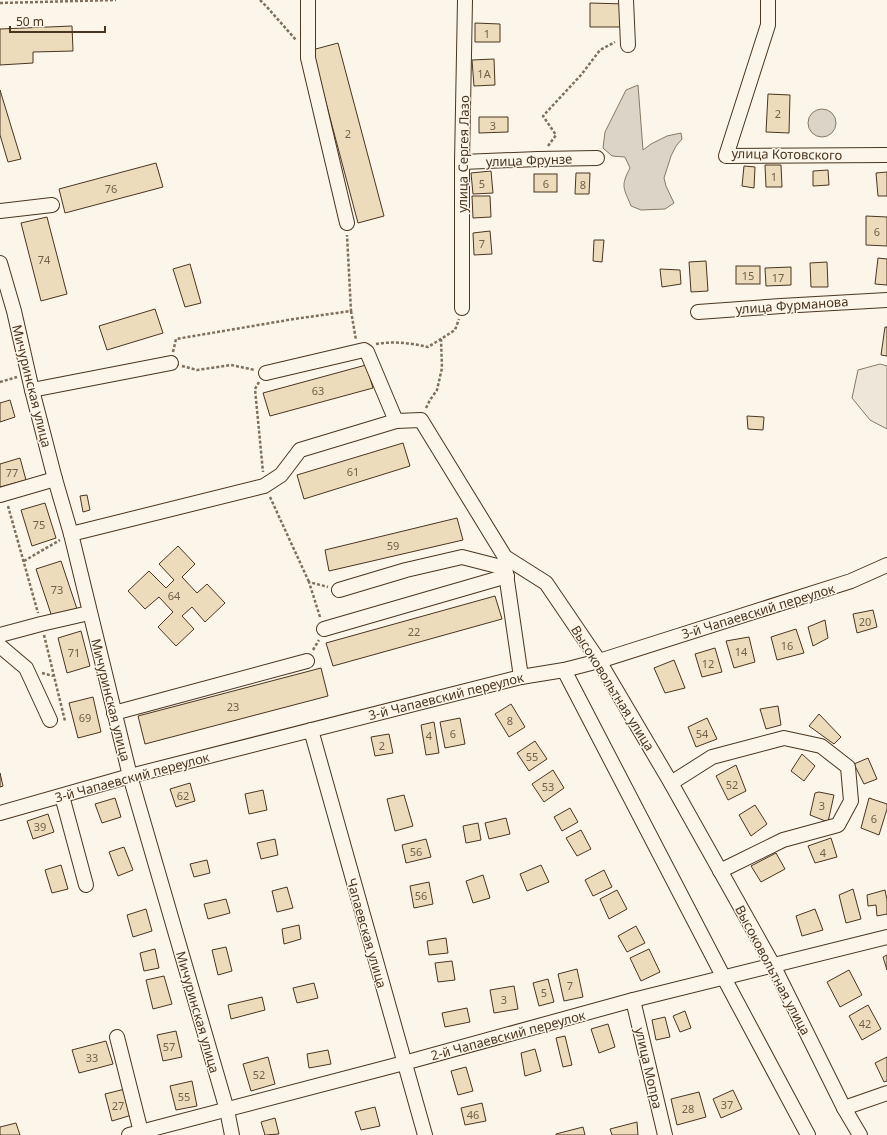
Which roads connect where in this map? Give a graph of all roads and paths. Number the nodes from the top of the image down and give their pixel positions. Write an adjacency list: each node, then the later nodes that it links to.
1 (116, 0): 7 (path)
2 (260, 0): 9 (path)
3 (308, 0): 9 (street)
4 (465, 0): 13 (street, улица Сергея Лазо)
5 (626, 0): 8 (street)
6 (768, 0): 10 (street, улица Котовского)
7 (0, 3)
8 (628, 41): 12 (path)
9 (308, 54): 16 (street)
10 (887, 155)
11 (597, 158): 12 (street, улица Фрунзе)
12 (538, 159): 13 (street, улица Фрунзе)
13 (462, 162): 19 (street, улица Сергея Лазо)
14 (52, 205): 15 (street)
15 (0, 211)
16 (347, 223): 20 (path)
17 (0, 263): 28 (street, Мичуринская улица)
18 (887, 300): 21 (street, улица Фурманова)
19 (462, 308): 22 (path)
20 (351, 311): 23 (path); 24 (path)
21 (698, 312)
22 (441, 339): 23 (path); 29 (path)
23 (362, 352): 25 (street); 30 (street)
24 (170, 363): 25 (path); 28 (street)
25 (266, 373): 32 (path)
26 (23, 375): 27 (path)
27 (0, 382)
28 (32, 390): 31 (street, Мичуринская улица)
29 (421, 420): 30 (street); 37 (street, Высоковольтная улица)
30 (396, 422): 32 (street)
31 (55, 480): 33 (street); 34 (street, Мичуринская улица)
32 (264, 486): 34 (street); 38 (path)
33 (2, 494): 35 (path)
34 (71, 534): 35 (path); 40 (street, Мичуринская улица)
35 (24, 561): 41 (path)
36 (887, 565): 46 (street, 3-й Чапаевский переулок)
37 (506, 567): 39 (street); 42 (street); 46 (street, Высоковольтная улица); 48 (street)
38 (309, 582): 39 (path); 42 (path)
39 (339, 590)
40 (89, 613): 41 (street); 49 (street, Мичуринская улица)
41 (41, 624): 43 (street); 51 (path)
42 (324, 629): 45 (path)
43 (0, 635)
44 (0, 646): 50 (street)
45 (308, 661): 49 (street)
46 (599, 661): 47 (street, 3-й Чапаевский переулок); 54 (street, Высоковольтная улица)
47 (564, 670): 48 (street, 3-й Чапаевский переулок); 61 (street)
48 (521, 677): 52 (street, 3-й Чапаевский переулок)
49 (114, 713): 53 (street, Мичуринская улица)
50 (50, 720)
51 (65, 721)
52 (311, 730): 53 (street, 3-й Чапаевский переулок); 64 (street, Чапаевская улица)
53 (130, 776): 55 (street, 3-й Чапаевский переулок); 67 (street, Мичуринская улица)
54 (671, 783): 57 (street, Высоковольтная улица); 57 (street)
55 (62, 796): 56 (street, 3-й Чапаевский переулок); 58 (street)
56 (0, 813)
57 (720, 870): 60 (street, Высоковольтная улица)
58 (86, 885)
59 (887, 936): 60 (street, 2-й Чапаевский переулок)
60 (772, 965): 61 (street, 2-й Чапаевский переулок); 66 (street, Высоковольтная улица)
61 (724, 978): 62 (street, 2-й Чапаевский переулок); 72 (street)
62 (634, 1000): 64 (street, 2-й Чапаевский переулок); 71 (street, улица Мопра)
63 (117, 1037): 68 (street)
64 (404, 1063): 67 (street, 2-й Чапаевский переулок); 70 (street, Чапаевская улица)
65 (887, 1093): 66 (street)
66 (844, 1108): 73 (street, Высоковольтная улица)
67 (227, 1110): 68 (street, 2-й Чапаевский переулок); 69 (street, Мичуринская улица)
68 (135, 1133)
69 (232, 1135)
70 (425, 1135)
71 (665, 1135)
72 (808, 1135)
73 (860, 1135)

